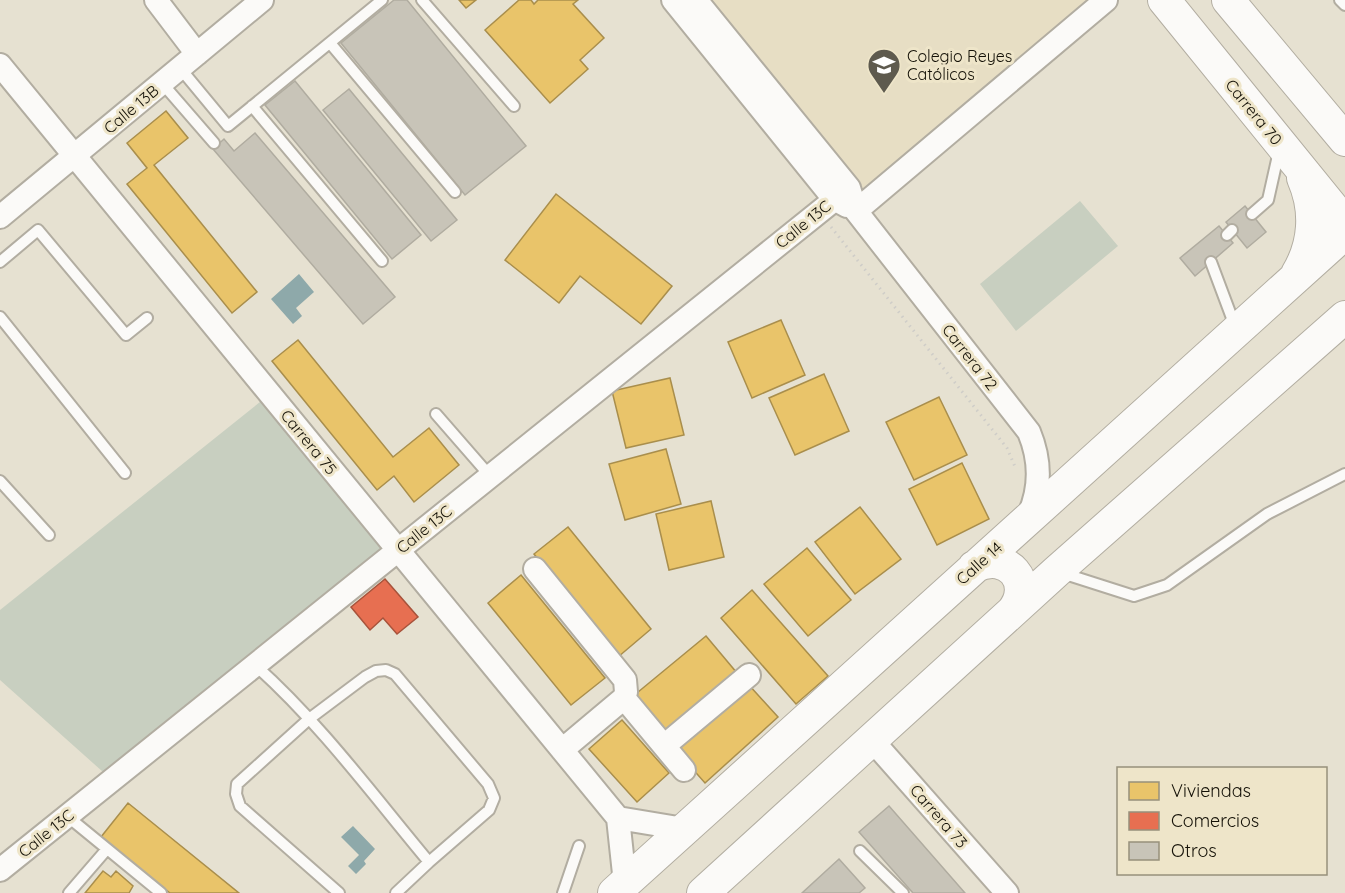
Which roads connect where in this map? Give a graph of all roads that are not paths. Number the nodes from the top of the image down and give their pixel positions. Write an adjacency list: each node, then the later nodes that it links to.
1 (156, 0): 13 (street)
2 (262, 0): 13 (street, Calle 13B)
3 (382, 0): 12 (lane)
4 (422, 0): 17 (lane)
5 (673, 0): 24 (street, Carrera 72)
6 (696, 0): 24 (street, Carrera 72)
7 (1106, 0): 25 (street, Calle 13C)
8 (1164, 0): 21 (street, Carrera 70)
9 (1228, 0): 18 (street)
10 (1340, 0): 11 (lane)
11 (1345, 5)
12 (330, 43): 16 (lane); 23 (lane)
13 (188, 61): 15 (street, Calle 13B); 16 (lane)
14 (0, 65): 22 (street, Carrera 75)
15 (162, 83): 20 (lane); 22 (street, Calle 13B)
16 (252, 106): 30 (lane)
17 (514, 106)
18 (1334, 121): 19 (street)
19 (1345, 140)
20 (214, 143)
21 (1283, 149): 26 (lane); 28 (street, Carrera 70); 33 (street)
22 (74, 156): 27 (street, Calle 13B); 47 (street, Carrera 75)
23 (455, 192)
24 (834, 199): 25 (street, Carrera 72); 43 (street, Calle 13C)
25 (856, 211): 45 (street, Carrera 72)
26 (1252, 214)
27 (0, 217)
28 (1345, 223)
29 (1345, 233): 33 (street, Calle 14)
30 (382, 261)
31 (0, 262): 36 (lane)
32 (1211, 262): 37 (lane)
33 (1296, 277): 37 (street, Calle 14)
34 (1345, 316): 39 (street)
35 (0, 317): 41 (lane)
36 (147, 318)
37 (1237, 330): 45 (street, Calle 14)
38 (1345, 330): 39 (street)
39 (1303, 355): 50 (street)
40 (436, 414): 43 (lane)
41 (125, 473)
42 (1345, 474): 50 (lane)
43 (489, 476): 47 (street, Calle 13C)
44 (0, 481): 46 (lane)
45 (1027, 519): 48 (street, Calle 14)
46 (49, 535)
47 (398, 550): 52 (street, Calle 13C); 58 (street, Carrera 75)
48 (974, 567): 51 (street); 62 (street, Calle 14)
49 (534, 569): 54 (street)
50 (1057, 571): 51 (street)
51 (1012, 612): 56 (street)
52 (255, 665): 55 (lane); 60 (street, Calle 13C)
53 (749, 675): 57 (street)
54 (624, 698): 57 (street); 58 (street)
55 (309, 719): 66 (lane); 66 (lane); 72 (lane)
56 (871, 739): 75 (street); 76 (street, Carrera 73)
57 (664, 746): 59 (street)
58 (562, 750): 61 (street, Carrera 75)
59 (684, 770)
60 (68, 816): 64 (lane); 67 (street, Calle 13C)
61 (618, 818): 62 (street); 68 (street)
62 (684, 829): 68 (street, Calle 14)
63 (579, 846): 74 (lane)
64 (108, 849): 70 (lane); 71 (lane)
65 (860, 850): 69 (lane)
66 (429, 862): 73 (lane)
67 (0, 870)
68 (620, 888)
69 (898, 891)
70 (69, 893)
71 (161, 893)
72 (339, 893)
73 (396, 893)
74 (563, 893)
75 (703, 893)
76 (1007, 893)

